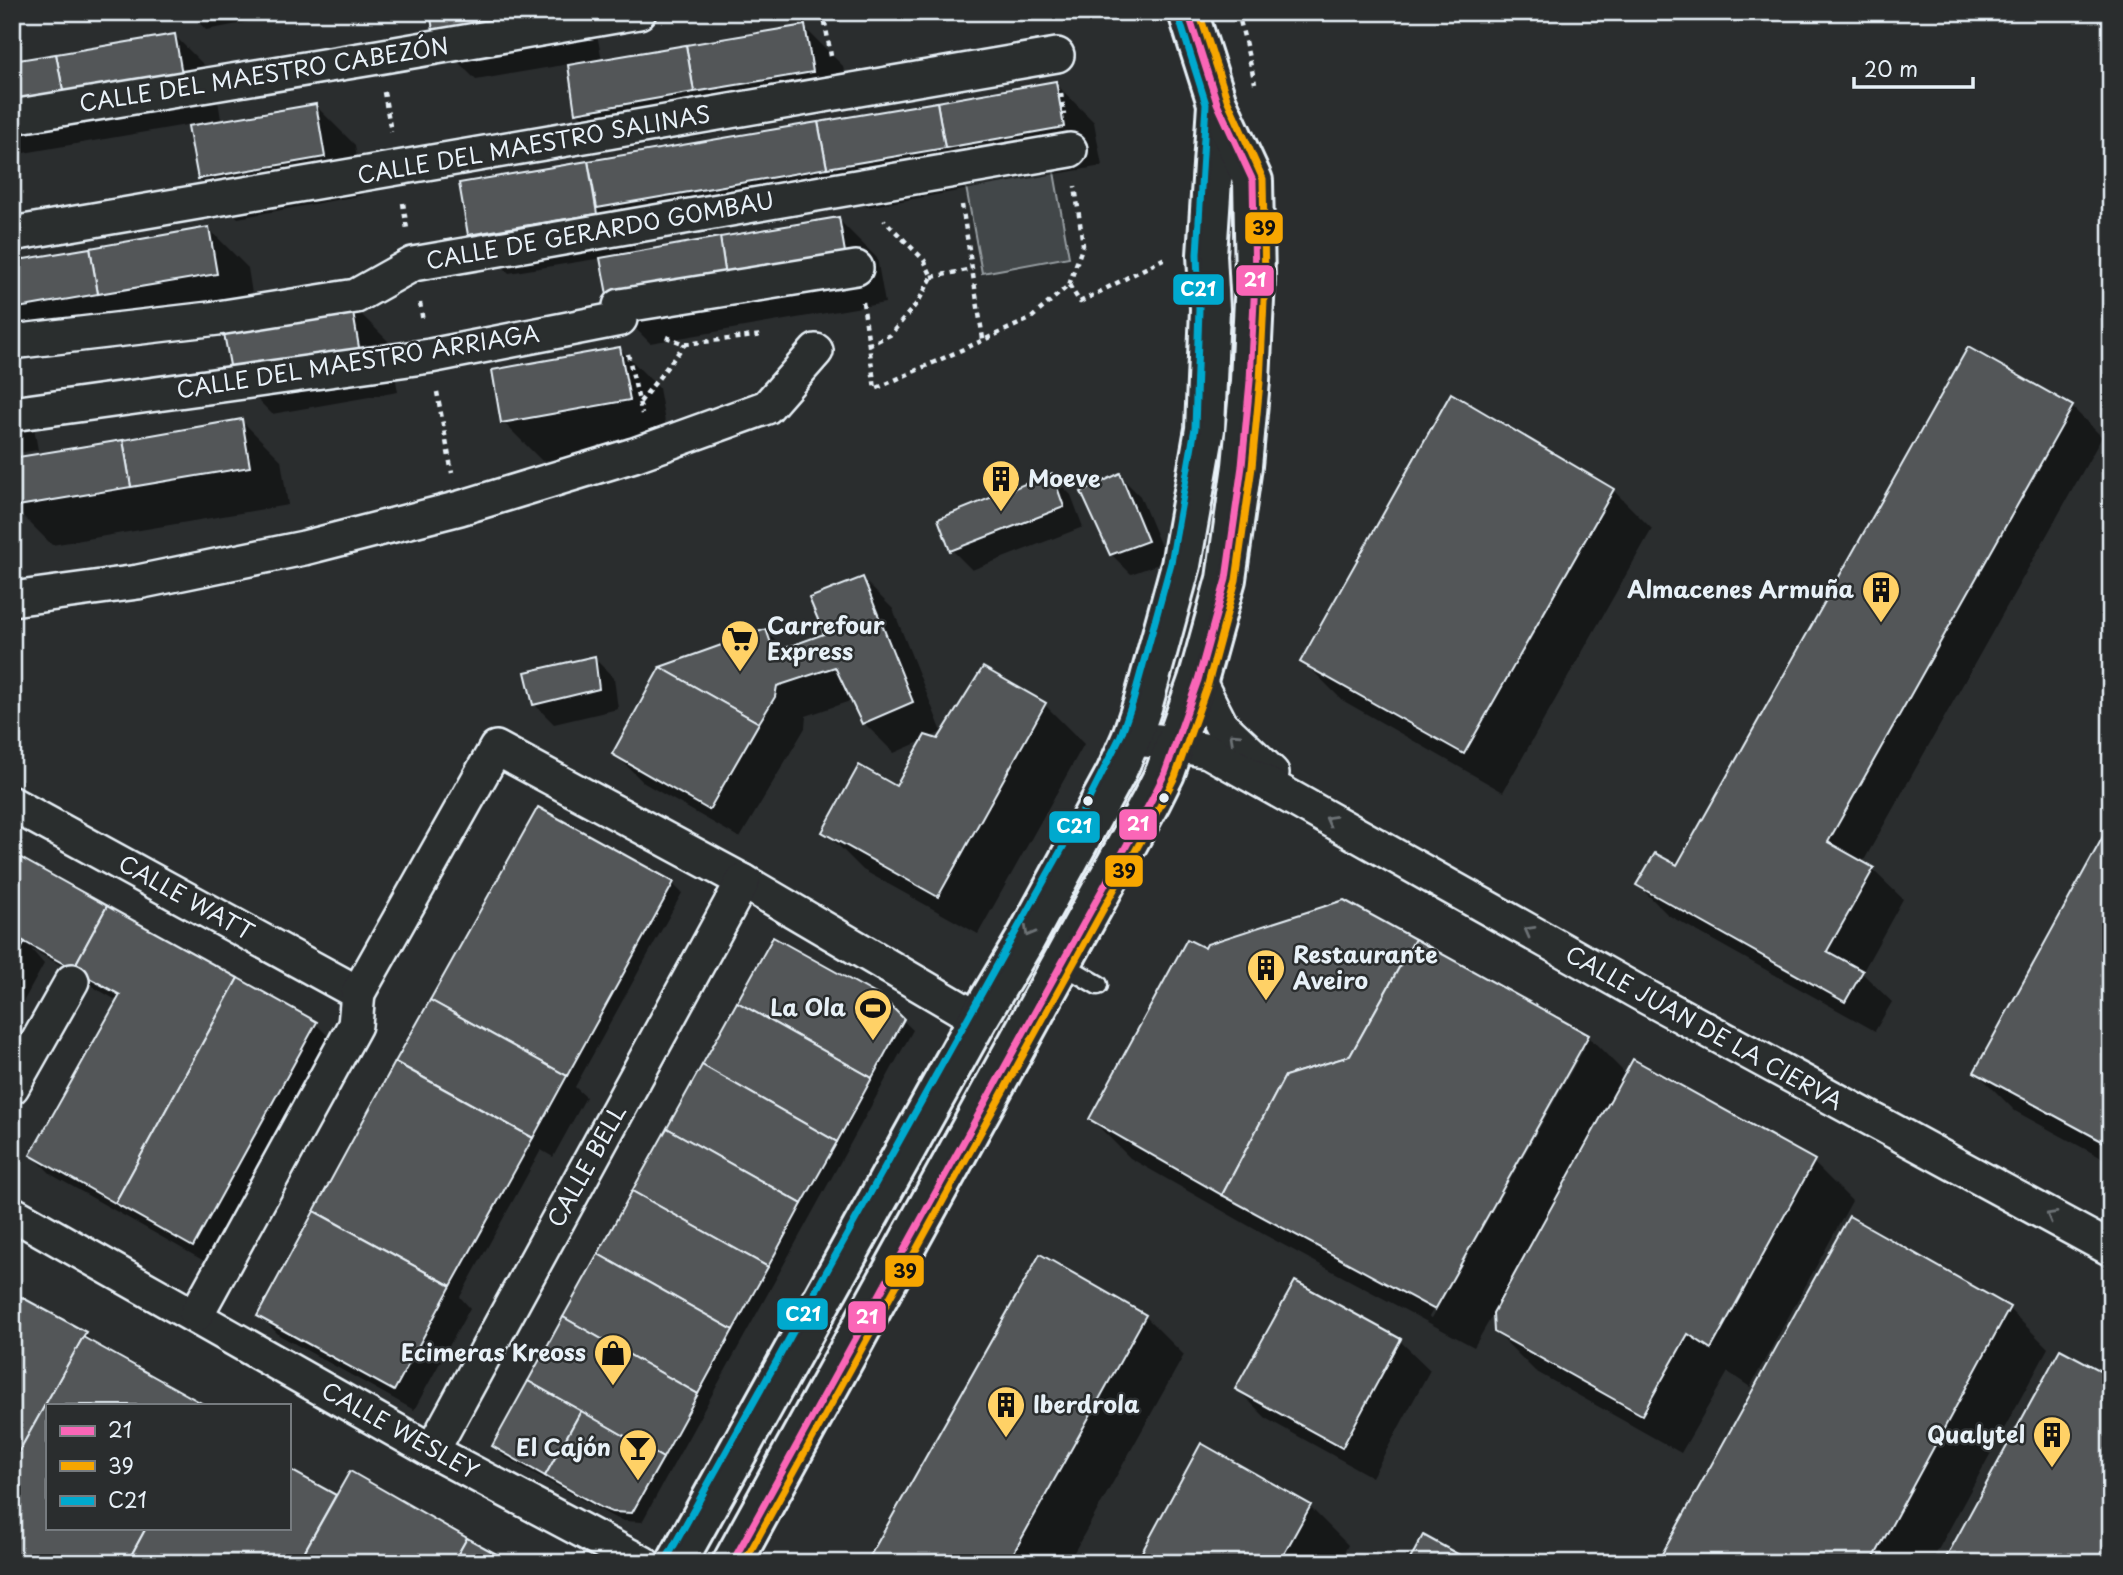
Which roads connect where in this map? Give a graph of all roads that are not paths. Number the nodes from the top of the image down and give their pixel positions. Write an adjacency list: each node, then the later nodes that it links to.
1 (639, 12): 5 (street, CALLE DEL MAESTRO CABEZÓN)
2 (1188, 12): 4 (main road)
3 (1057, 55): 7 (street, CALLE DEL MAESTRO SALINAS)
4 (1217, 103): 13 (main road); 14 (main road)
5 (12, 117)
6 (1070, 150): 9 (street, CALLE DE GERARDO GOMBAU)
7 (12, 234)
8 (856, 268): 11 (street, CALLE DEL MAESTRO ARRIAGA)
9 (12, 342)
10 (816, 351): 12 (street)
11 (12, 414)
12 (12, 599)
13 (1198, 680): 15 (main road); 16 (street, CALLE JUAN DE LA CIERVA, one-way to 13)
14 (1131, 739): 15 (street, CALLE JUAN DE LA CIERVA); 23 (main road, one-way to 23)
15 (1175, 745): 16 (street, CALLE JUAN DE LA CIERVA); 19 (main road)
16 (1299, 803): 26 (street, CALLE JUAN DE LA CIERVA, one-way to 16)
17 (12, 804): 22 (street, CALLE WATT)
18 (743, 881): 22 (street); 23 (street); 28 (street, CALLE BELL)
19 (1062, 964): 21 (lane); 31 (main road)
20 (72, 981): 24 (street)
21 (1098, 985)
22 (358, 993): 27 (street)
23 (978, 1018): 30 (main road)
24 (12, 1087)
25 (12, 1213): 27 (street, CALLE WESLEY)
26 (2111, 1249)
27 (196, 1315): 28 (street, CALLE WESLEY)
28 (432, 1451): 29 (street, CALLE WESLEY)
29 (643, 1563)
30 (676, 1563)
31 (732, 1563)

